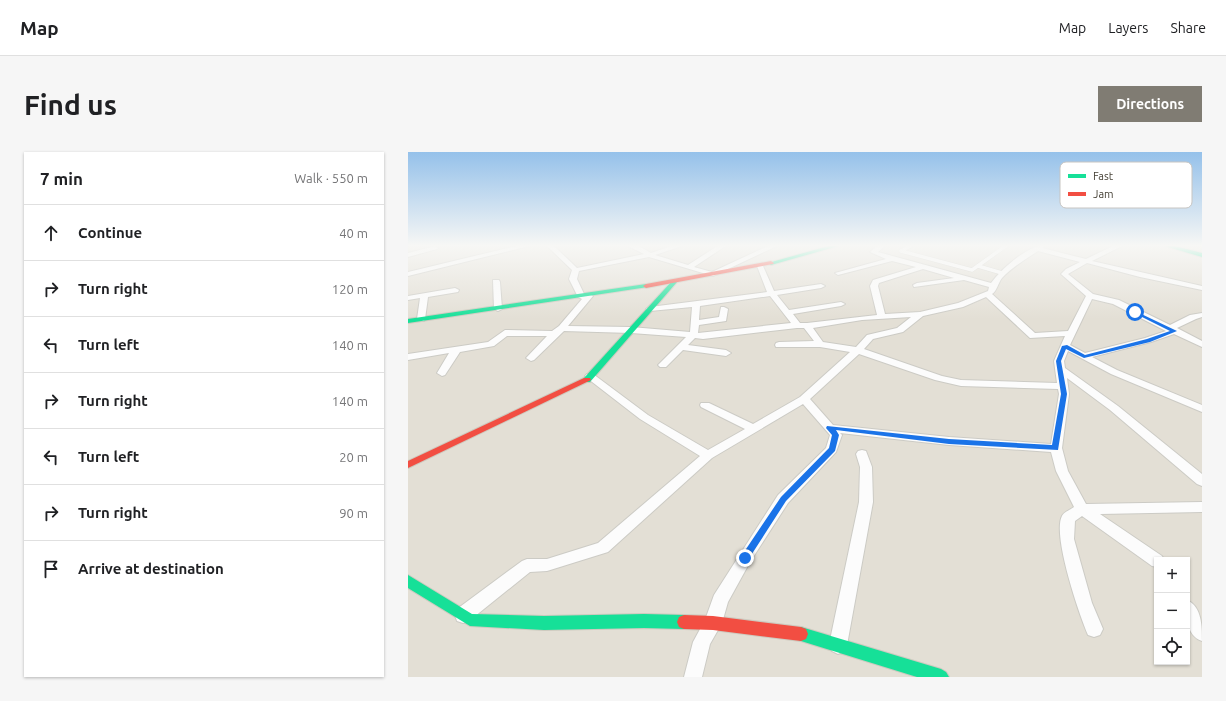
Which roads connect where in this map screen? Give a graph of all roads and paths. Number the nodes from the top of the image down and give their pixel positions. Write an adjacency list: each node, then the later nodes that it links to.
1 (576, 270): 26 (street)
2 (698, 270): 15 (street)
3 (723, 270): 15 (street)
4 (739, 270): 15 (street)
5 (761, 270): 24 (street)
6 (852, 270): 13 (street)
7 (915, 270): 37 (street)
8 (933, 270): 16 (street)
9 (990, 270): 14 (lane)
10 (1007, 270): 14 (street)
11 (1069, 270): 27 (street)
12 (1118, 270): 21 (street)
13 (838, 273)
14 (1002, 273): 23 (street)
15 (713, 274): 18 (street)
16 (965, 278): 19 (street); 23 (street)
17 (496, 282): 31 (street)
18 (674, 282): 26 (street); 32 (street)
19 (917, 285)
20 (821, 286): 24 (street)
21 (1202, 288)
22 (455, 290): 25 (street)
23 (989, 290): 35 (street); 48 (street)
24 (771, 292): 29 (street); 34 (street)
25 (424, 296): 28 (street); 39 (street)
26 (585, 296): 31 (street); 45 (street)
27 (1090, 296): 47 (street); 48 (street)
28 (408, 298)
29 (696, 304): 32 (street); 42 (street)
30 (841, 304): 34 (street)
31 (498, 309): 39 (street)
32 (650, 309): 46 (street)
33 (724, 309): 42 (street)
34 (787, 313): 43 (street)
35 (920, 314): 37 (street); 57 (street)
36 (1202, 315): 38 (street)
37 (880, 316): 44 (street)
38 (1193, 317): 41 (street); 47 (street)
39 (421, 320): 40 (street)
40 (408, 321)
41 (1202, 321)
42 (696, 323): 50 (street)
43 (797, 325): 44 (street); 50 (street)
44 (807, 326): 51 (street)
45 (562, 328): 46 (street); 49 (street)
46 (631, 330): 50 (street); 65 (street)
47 (1172, 330): 52 (street); 59 (street)
48 (1071, 333): 54 (street)
49 (554, 334): 56 (street); 61 (street)
50 (694, 334): 55 (street)
51 (820, 344): 53 (street); 57 (street)
52 (1202, 344)
53 (779, 345)
54 (1065, 346): 59 (street); 63 (street)
55 (682, 347): 58 (street); 62 (street)
56 (456, 350): 60 (street); 64 (street)
57 (858, 350): 66 (street); 67 (street)
58 (726, 353)
59 (1084, 356): 69 (street)
60 (408, 357)
61 (531, 358)
62 (663, 365)
63 (1059, 368): 66 (street); 76 (street)
64 (442, 373)
65 (590, 376): 74 (street); 75 (street)
66 (1062, 386): 72 (street)
67 (804, 399): 70 (street); 71 (street)
68 (705, 405): 71 (street)
69 (1202, 409)
70 (829, 428): 72 (street); 83 (street)
71 (755, 429): 74 (street)
72 (1056, 448): 78 (street)
73 (862, 454): 86 (street)
74 (708, 455): 82 (street)
75 (408, 465)
76 (1202, 481)
77 (1202, 507): 78 (street)
78 (1082, 509): 79 (street); 84 (street)
79 (1154, 559)
80 (408, 581): 82 (street)
81 (1190, 613): 85 (street)
82 (463, 615): 83 (street)
83 (713, 623): 86 (street); 87 (street)
84 (1094, 629)
85 (1202, 633)
86 (838, 646): 88 (street)
87 (693, 677)
88 (941, 677)

